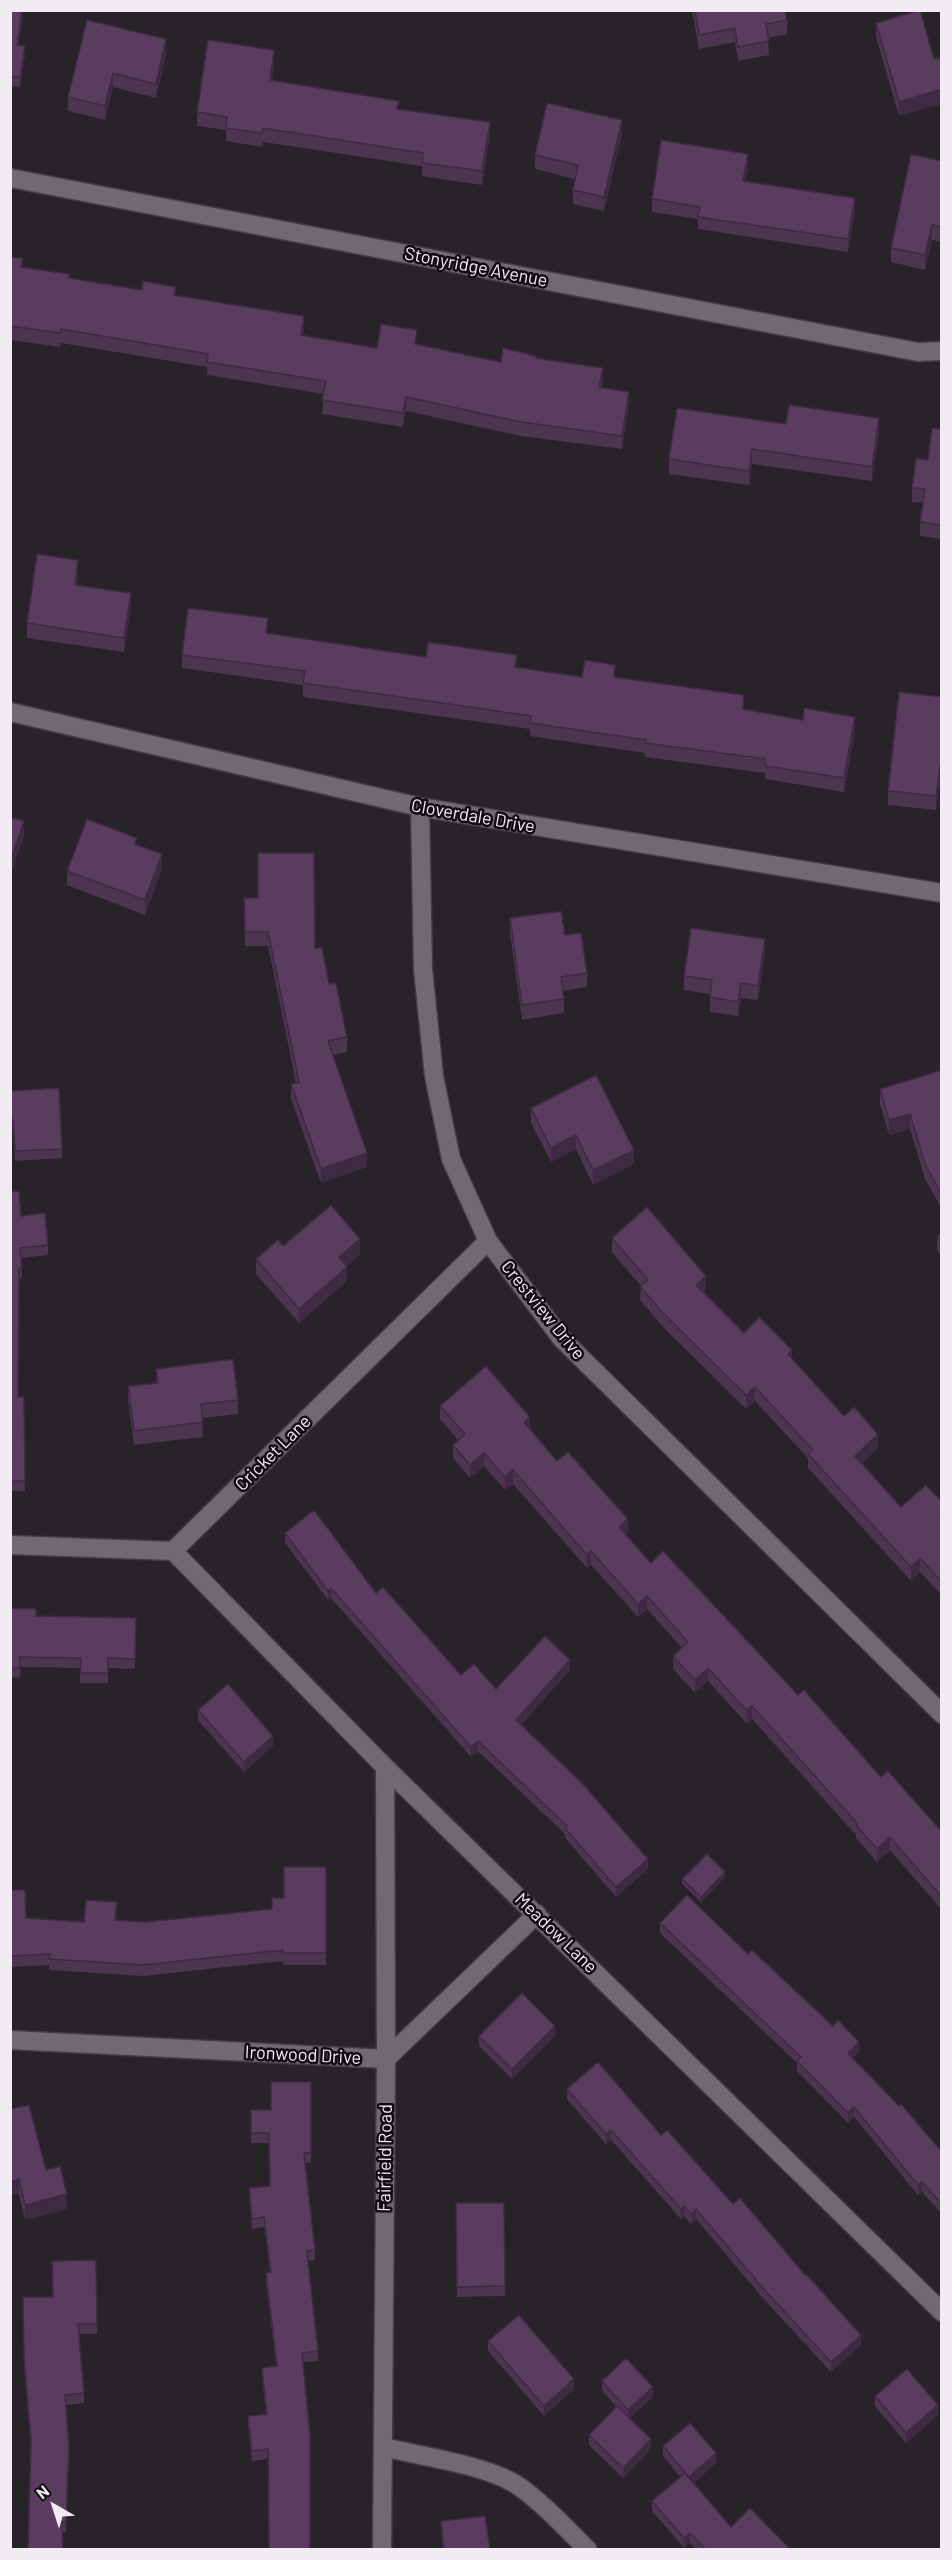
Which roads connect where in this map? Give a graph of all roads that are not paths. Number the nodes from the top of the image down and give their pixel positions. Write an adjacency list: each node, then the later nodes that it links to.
1 (10, 178): 2 (street, Stonyridge Avenue)
2 (942, 351)
3 (10, 712): 4 (street, Cloverdale Drive)
4 (420, 807): 5 (street, Cloverdale Drive); 6 (street, Crestview Drive)
5 (942, 893)
6 (488, 1241): 8 (street, Cricket Lane); 9 (street, Crestview Drive)
7 (10, 1545): 8 (street)
8 (173, 1551): 10 (street, Meadow Lane)
9 (942, 1714)
10 (386, 1767): 11 (street, Meadow Lane); 13 (street, Fairfield Road)
11 (537, 1914): 13 (street, Ironwood Drive); 14 (street, Meadow Lane)
12 (10, 2040): 13 (street, Ironwood Drive)
13 (386, 2059): 15 (street, Fairfield Road)
14 (942, 2312)
15 (382, 2447): 16 (street, Fairfield Road); 17 (street)
16 (382, 2550)
17 (588, 2550)

